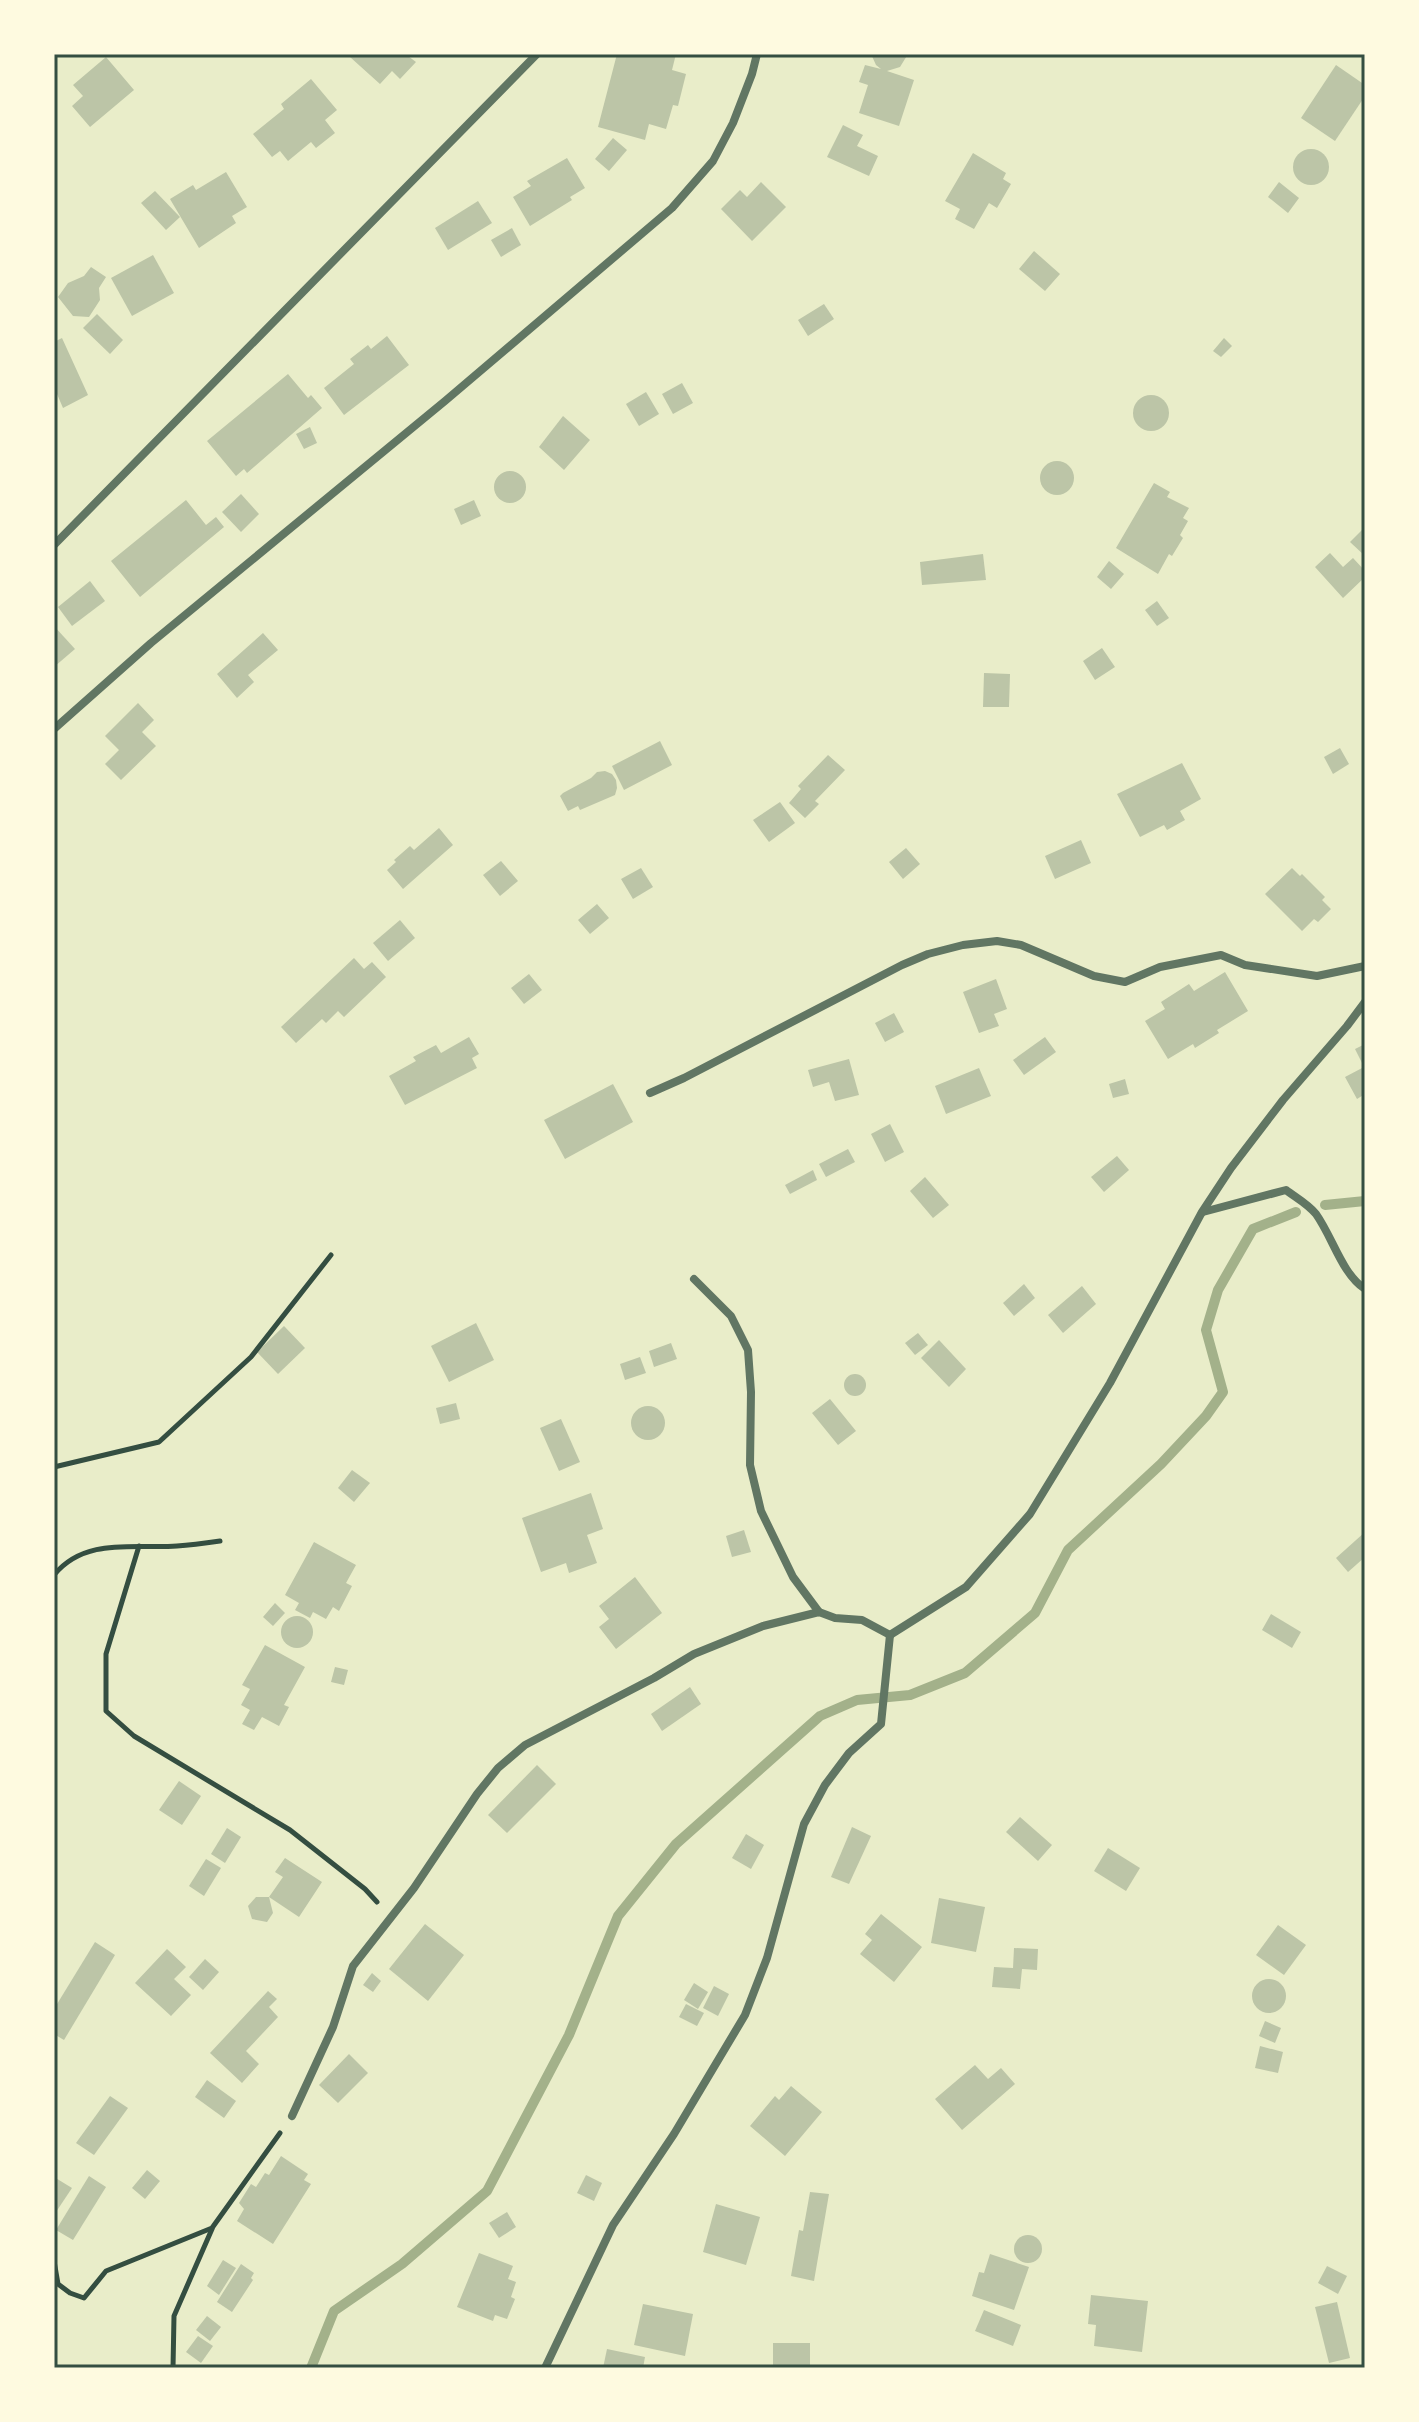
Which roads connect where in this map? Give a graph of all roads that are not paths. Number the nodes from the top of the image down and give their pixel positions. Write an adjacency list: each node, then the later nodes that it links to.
1 (537, 54): 3 (street)
2 (757, 54): 4 (street)
3 (54, 545)
4 (54, 729)
5 (1365, 966): 7 (street)
6 (1365, 1002): 8 (street)
7 (650, 1093)
8 (1202, 1212): 10 (street); 12 (street)
9 (694, 1279): 11 (street)
10 (1365, 1289)
11 (819, 1612): 12 (street); 13 (street)
12 (890, 1635): 14 (street)
13 (292, 2116)
14 (545, 2368)

